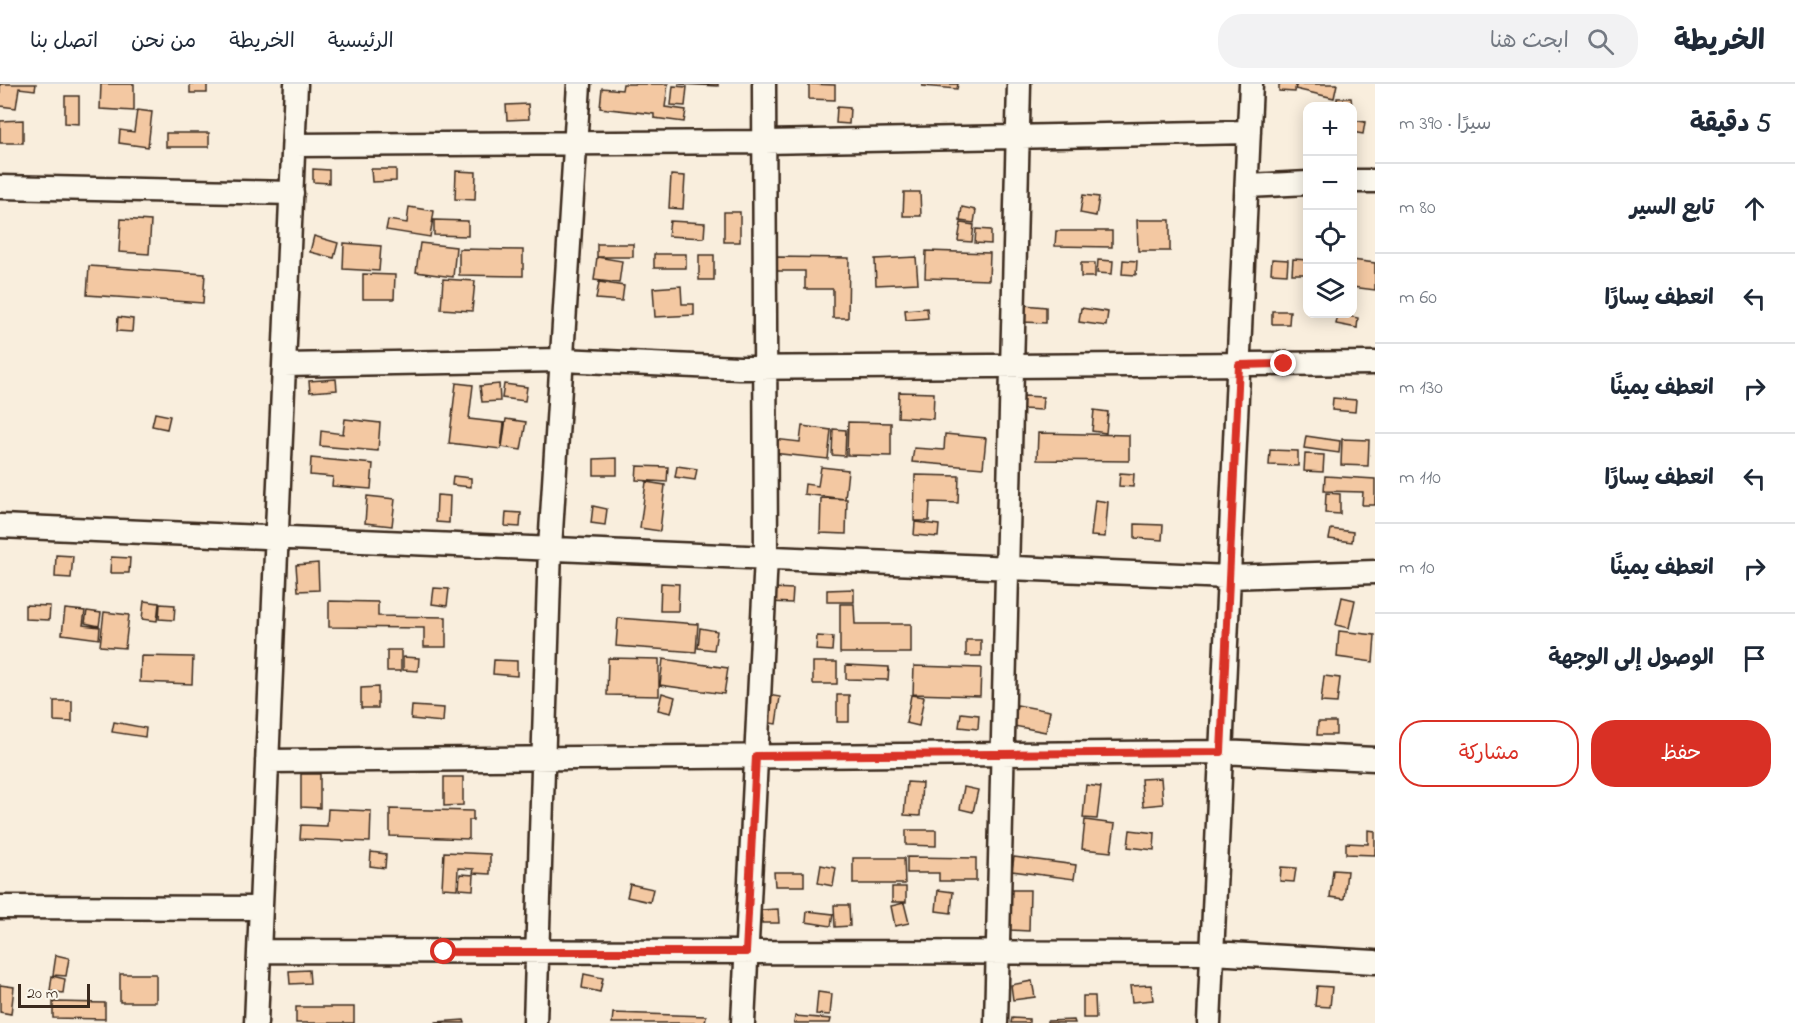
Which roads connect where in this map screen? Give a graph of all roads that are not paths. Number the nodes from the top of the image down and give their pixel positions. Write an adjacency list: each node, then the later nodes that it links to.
1 (296, 84): 10 (street)
2 (579, 84): 8 (street)
3 (764, 84): 9 (street)
4 (1019, 84): 7 (street)
5 (1251, 84): 6 (street)
6 (1249, 132): 7 (street); 14 (street)
7 (1018, 137): 9 (street); 21 (street)
8 (576, 142): 9 (street); 10 (street); 17 (street)
9 (765, 142): 22 (street)
10 (294, 145): 16 (street)
11 (1375, 180): 12 (street)
12 (1357, 181)
13 (1303, 183): 14 (street)
14 (1247, 186): 20 (street)
15 (0, 187): 16 (street)
16 (292, 193): 19 (street)
17 (562, 360): 19 (street); 22 (street); 25 (street)
18 (1375, 363): 20 (street)
19 (284, 365): 24 (street)
20 (1239, 365): 21 (street); 29 (street)
21 (1012, 366): 22 (street); 27 (street)
22 (765, 367): 26 (street)
23 (0, 526): 24 (street)
24 (277, 536): 25 (street); 35 (street)
25 (550, 548): 26 (street); 33 (street)
26 (766, 557): 27 (street); 32 (street)
27 (1008, 568): 29 (street); 31 (street)
28 (1375, 572): 29 (street)
29 (1229, 577): 30 (street)
30 (1221, 752): 31 (street); 34 (street); 42 (street)
31 (1003, 753): 32 (street); 41 (street)
32 (756, 756): 33 (street); 40 (street)
33 (544, 758): 35 (street); 39 (street)
34 (1375, 759)
35 (267, 761): 37 (street)
36 (0, 907): 37 (street)
37 (261, 908): 38 (street)
38 (259, 951): 39 (street); 44 (street)
39 (537, 952): 40 (street); 45 (street)
40 (746, 952): 41 (street); 46 (street)
41 (998, 953): 42 (street); 47 (street)
42 (1212, 953): 43 (street); 48 (street)
43 (1375, 962)
44 (256, 1023)
45 (535, 1023)
46 (742, 1023)
47 (996, 1023)
48 (1209, 1023)

